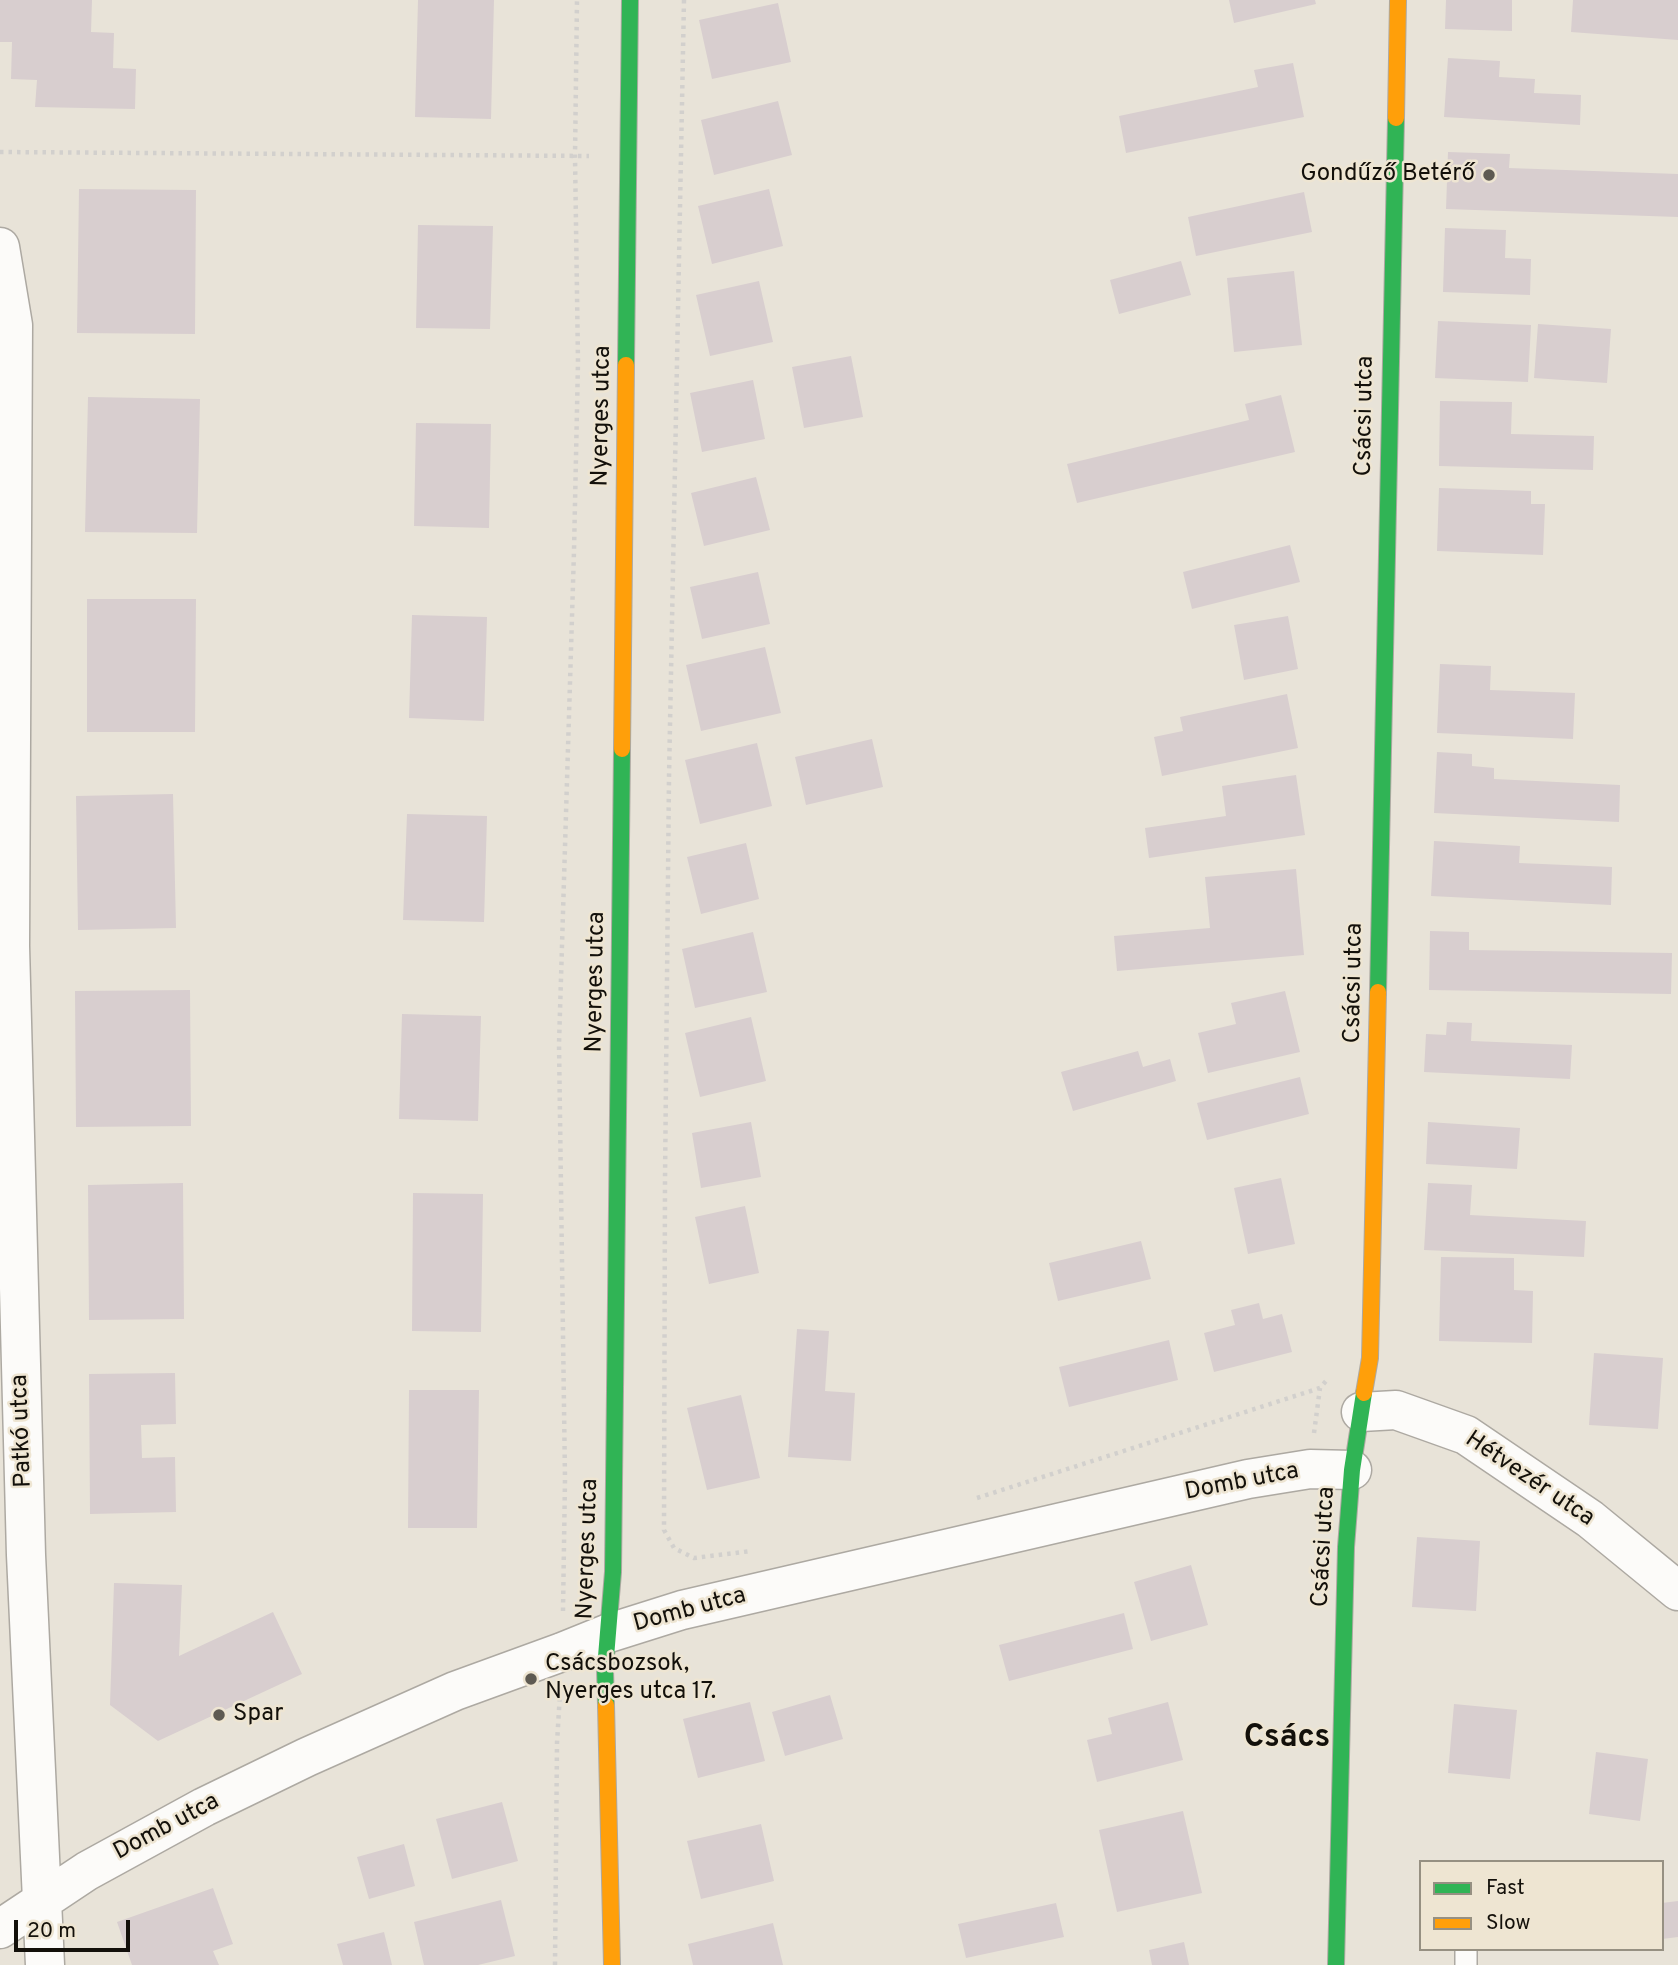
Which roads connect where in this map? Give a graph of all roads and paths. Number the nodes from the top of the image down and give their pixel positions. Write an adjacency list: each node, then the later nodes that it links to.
1 (577, 0): 6 (path)
2 (630, 0): 7 (street, Nyerges utca)
3 (684, 0): 13 (path)
4 (1398, 0): 9 (street, Csácsi utca)
5 (0, 152): 6 (path)
6 (575, 156): 7 (path); 17 (path)
7 (628, 156): 16 (street, Nyerges utca)
8 (1, 258): 14 (street, Patkó utca)
9 (1370, 1358): 10 (street, Csácsi utca); 12 (path)
10 (1361, 1412): 11 (street, Csácsi utca); 15 (street, Hétvezér utca)
11 (1352, 1470): 16 (street, Domb utca); 23 (street, Csácsi utca)
12 (967, 1502)
13 (754, 1551)
14 (13, 1555): 18 (street, Patkó utca)
15 (1678, 1591)
16 (609, 1633): 17 (street, Domb utca); 22 (street, Nyerges utca)
17 (562, 1652): 18 (street, Domb utca); 21 (path)
18 (43, 1901): 19 (street, Domb utca); 20 (street, Patkó utca)
19 (0, 1929)
20 (44, 1965)
21 (555, 1965)
22 (612, 1965)
23 (1336, 1965)

